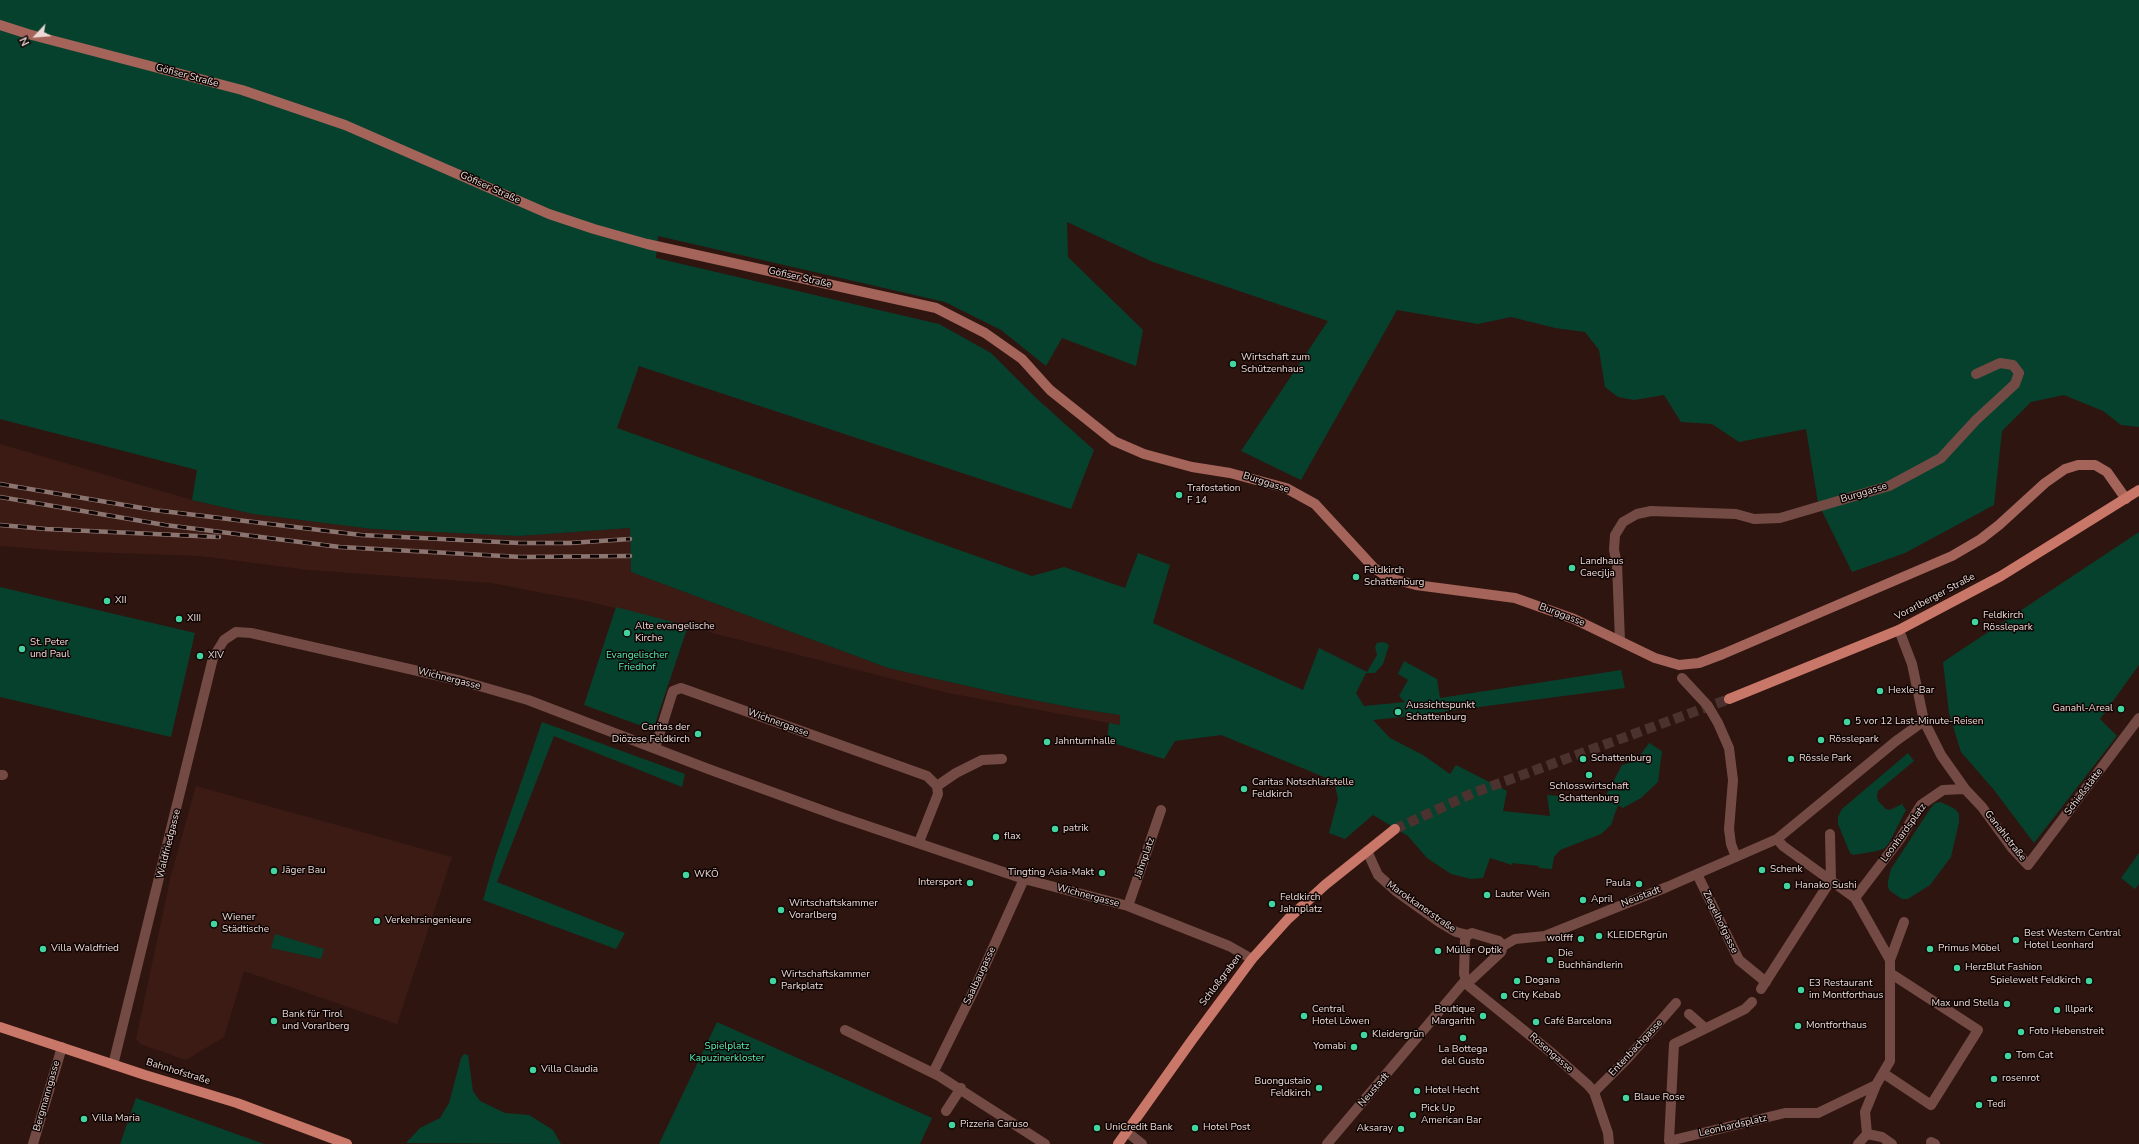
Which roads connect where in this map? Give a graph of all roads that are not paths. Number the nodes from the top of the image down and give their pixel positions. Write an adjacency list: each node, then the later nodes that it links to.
1 (0, 25): 2 (main road, Göfiser Straße)
2 (984, 333): 8 (main road, Burggasse)
3 (1976, 374): 8 (street, Burggasse)
4 (2139, 490): 5 (main road, Vorarlberger Straße)
5 (2126, 499): 6 (main road, Vorarlberger Straße); 8 (main road, Burggasse)
6 (1899, 630): 10 (main road, Vorarlberger Straße); 12 (street)
7 (236, 632): 13 (street, Wichnergasse); 44 (street, Waldfriedgasse)
8 (1620, 641)
9 (1682, 678): 23 (street)
10 (1729, 699)
11 (2139, 718): 24 (street, Schießstätte)
12 (1924, 721): 16 (street); 20 (street)
13 (654, 748): 15 (street, Wichnergasse); 21 (street, Wichnergasse)
14 (1002, 759): 15 (street)
15 (938, 786): 21 (street)
16 (1965, 788): 24 (street, Ganahlstraße); 28 (street, Leonhardsplatz)
17 (1161, 810): 29 (street, Jahnplatz)
18 (1395, 829): 22 (main road)
19 (1830, 834): 27 (street)
20 (1777, 839): 23 (street, Neustadt); 27 (street)
21 (920, 842): 26 (street, Wichnergasse)
22 (1367, 851): 31 (street, Marokkanerstraße); 33 (main road, Schloßgraben)
23 (1736, 857): 25 (street, Neustadt)
24 (2028, 865)
25 (1697, 874): 27 (street, Ziegelhofgasse); 32 (street, Neustadt)
26 (1024, 879): 29 (street, Wichnergasse); 45 (street, Saalbaugasse)
27 (1831, 880): 28 (street)
28 (1855, 898): 34 (street)
29 (1128, 906): 33 (street, Wichnergasse)
30 (1904, 922): 34 (street)
31 (1468, 935): 32 (street); 36 (street)
32 (1503, 946): 36 (street, Neustadt)
33 (1252, 959): 51 (main road, Schloßgraben)
34 (1890, 960): 35 (street)
35 (1890, 973): 46 (street); 46 (street)
36 (1465, 981): 49 (street, Rosengasse); 59 (street, Neustadt)
37 (1752, 1002): 41 (street, Leonhardsplatz)
38 (1676, 1003): 49 (street, Entenbachgasse)
39 (1688, 1014): 41 (street)
40 (0, 1027): 43 (main road, Bahnhofstraße)
41 (1706, 1028): 53 (street, Leonhardsplatz)
42 (845, 1030): 45 (street)
43 (62, 1047): 44 (main road, Bahnhofstraße); 54 (street, Bergmanngasse)
44 (113, 1064): 55 (main road, Bahnhofstraße)
45 (933, 1073): 48 (street)
46 (1883, 1073): 47 (street)
47 (1876, 1085): 52 (street); 53 (street, Leonhardsplatz)
48 (961, 1088): 50 (street); 56 (street)
49 (1594, 1092): 60 (street, Rosengasse)
50 (946, 1110)
51 (1127, 1132): 57 (main road, Schloßgraben); 58 (street)
52 (1867, 1134): 61 (street); 62 (street)
53 (1668, 1143)
54 (33, 1144)
55 (347, 1144)
56 (1045, 1144)
57 (1118, 1144)
58 (1142, 1144)
59 (1327, 1144)
60 (1609, 1144)
61 (1858, 1144)
62 (1892, 1144)

